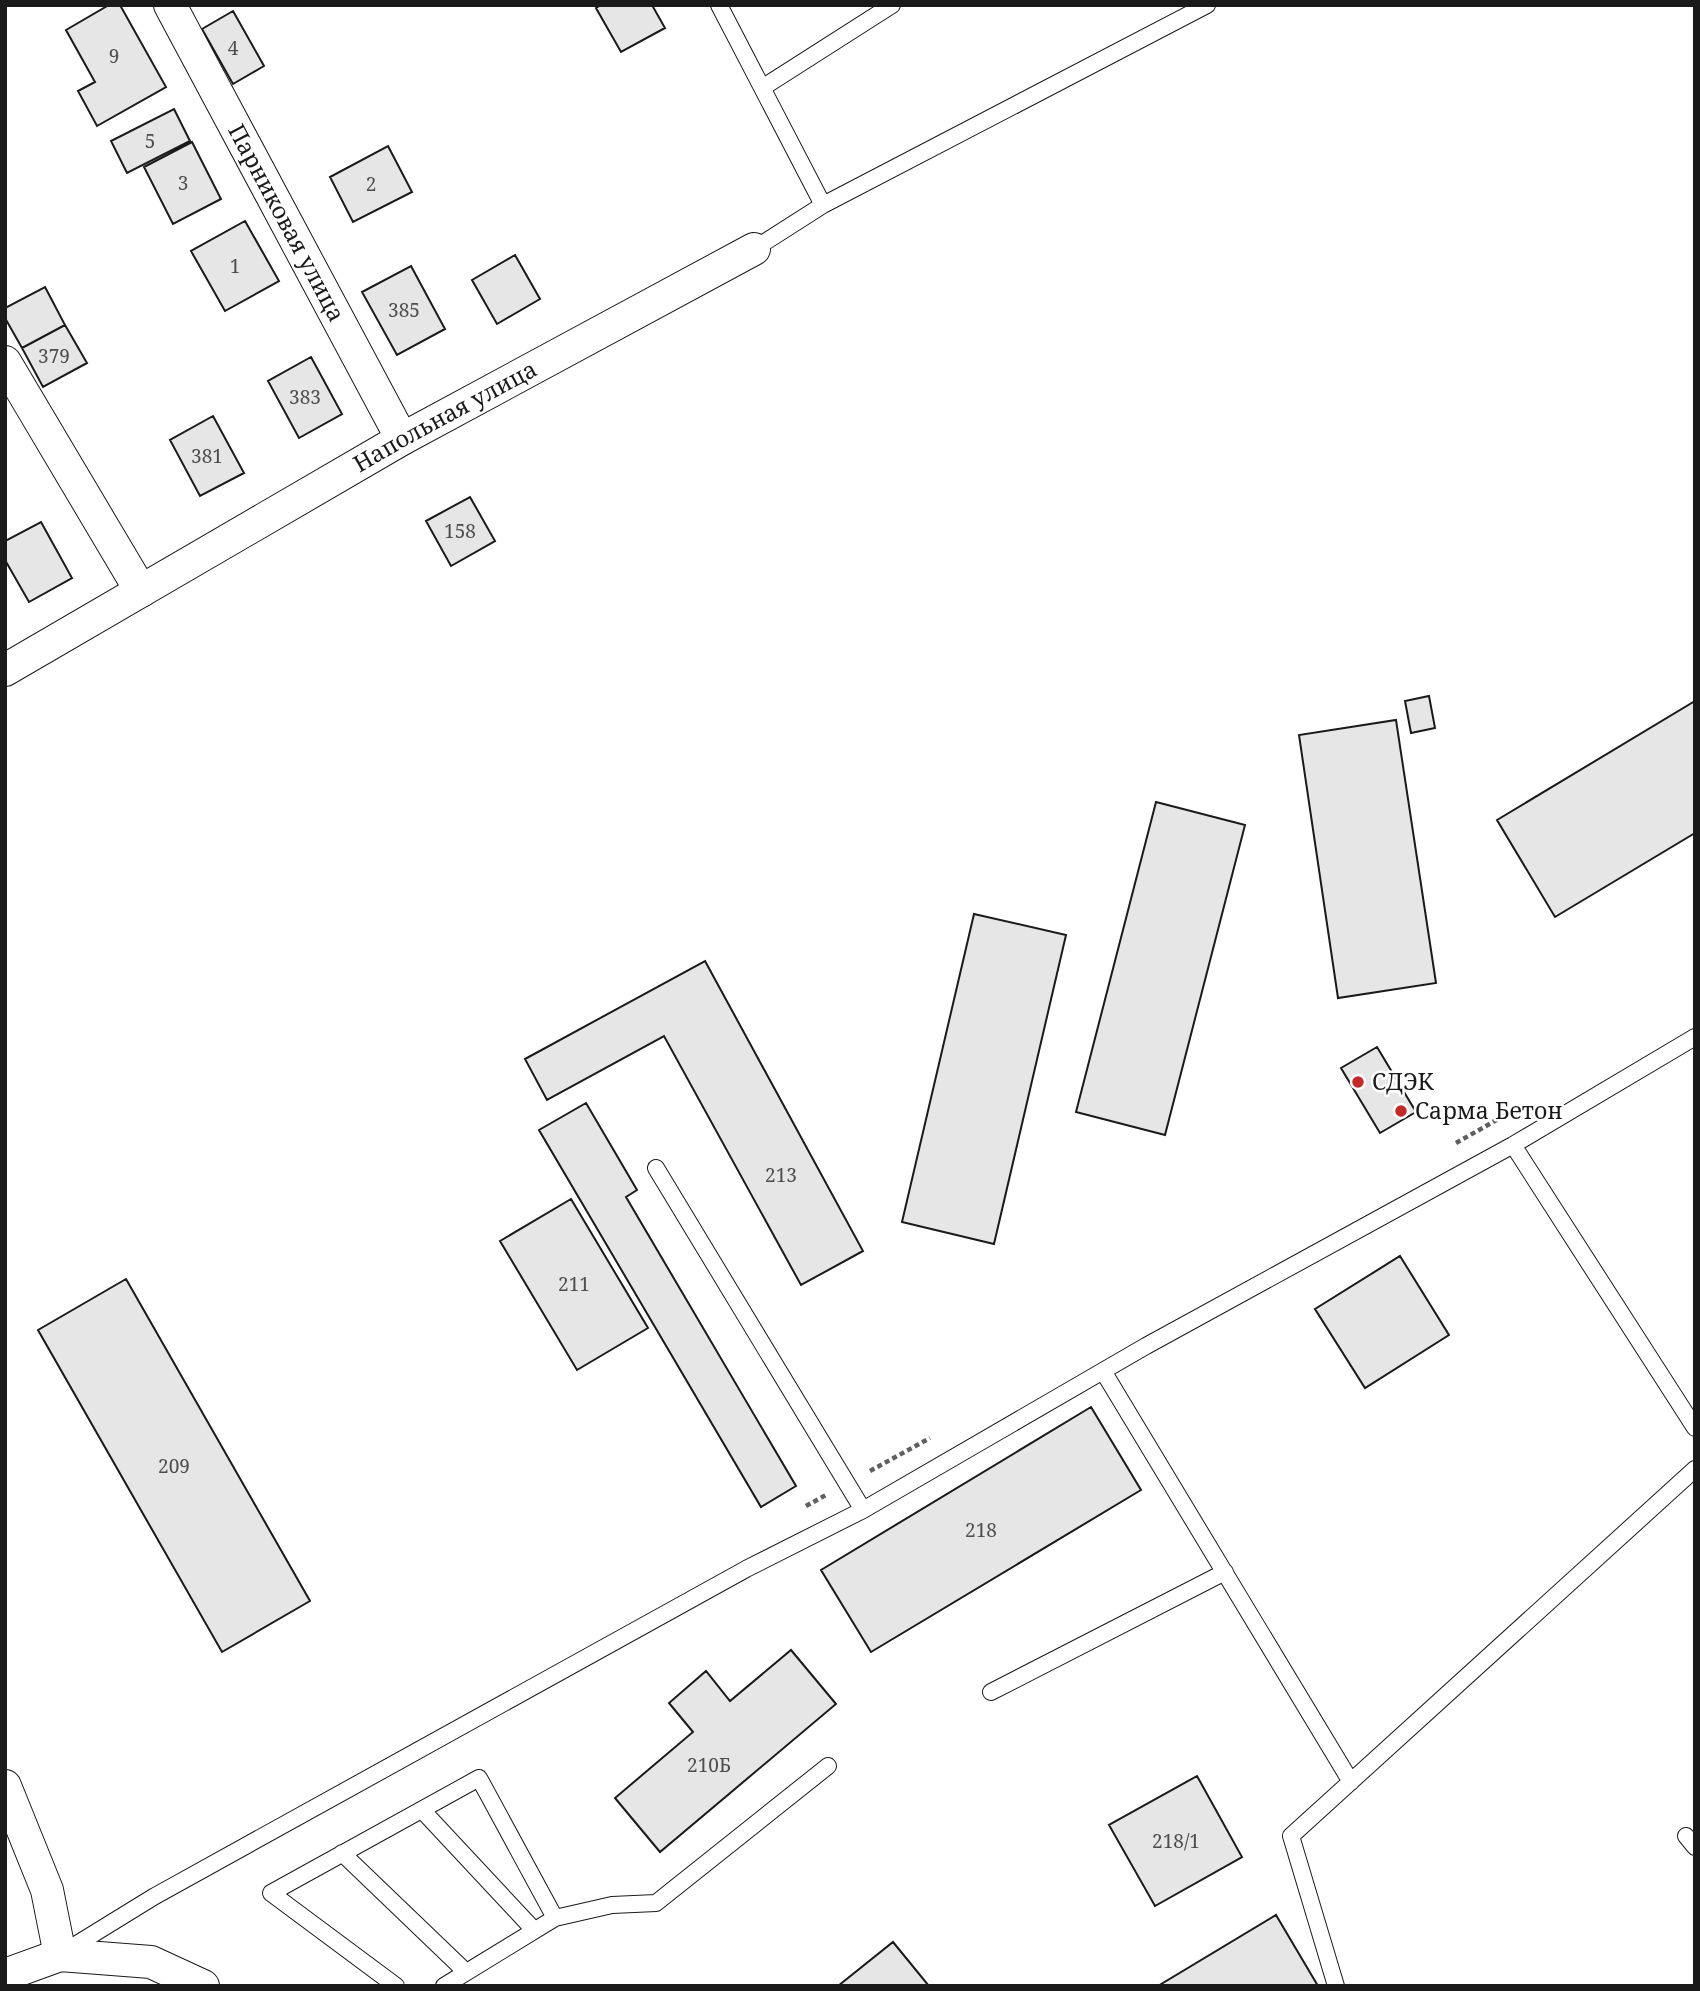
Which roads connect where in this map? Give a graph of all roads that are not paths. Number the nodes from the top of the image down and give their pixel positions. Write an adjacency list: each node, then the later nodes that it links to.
1 (170, 5): 9 (street, Парниковая улица)
2 (719, 5): 5 (lane)
3 (892, 5): 5 (lane)
4 (1207, 5): 6 (lane)
5 (762, 88): 6 (lane)
6 (823, 205): 7 (lane)
7 (754, 249): 9 (street, Напольная улица)
8 (5, 362): 10 (street)
9 (402, 439): 10 (street, Напольная улица)
10 (141, 591): 11 (street, Напольная улица)
11 (5, 670)
12 (1695, 1037): 13 (lane)
13 (1513, 1145): 15 (lane); 16 (lane)
14 (656, 1168): 18 (lane)
15 (1103, 1371): 18 (lane); 19 (lane)
16 (1695, 1428)
17 (1695, 1469): 22 (lane)
18 (863, 1510): 28 (lane)
19 (1225, 1572): 20 (lane); 22 (lane)
20 (991, 1692)
21 (828, 1766): 26 (lane)
22 (1351, 1782): 34 (lane)
23 (5, 1786): 28 (street)
24 (422, 1810): 25 (lane); 26 (lane); 27 (lane)
25 (342, 1853): 29 (lane); 32 (lane)
26 (555, 1918): 27 (lane)
27 (534, 1930): 29 (lane)
28 (60, 1955): 30 (street); 31 (street)
29 (466, 1972): 33 (lane)
30 (11, 1978)
31 (203, 1986)
32 (397, 1986)
33 (444, 1986)
34 (1336, 1986)

